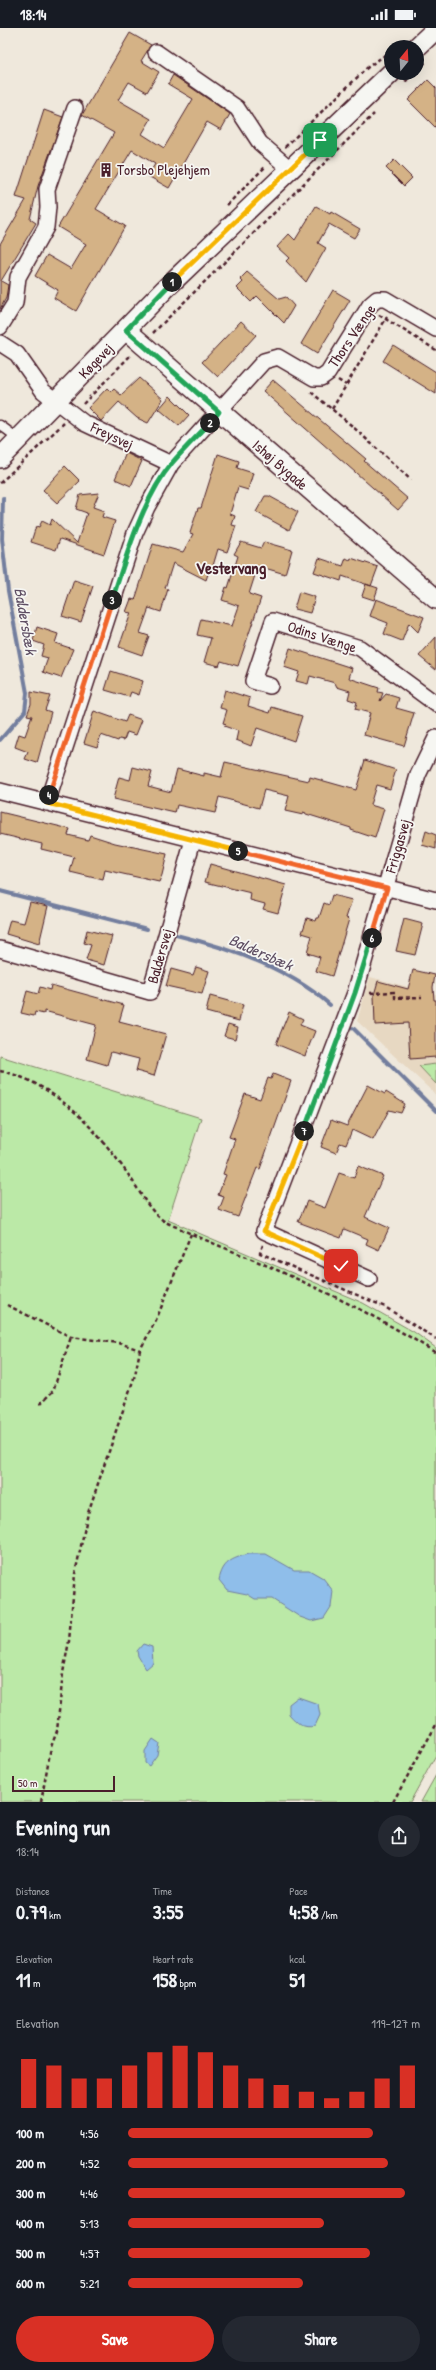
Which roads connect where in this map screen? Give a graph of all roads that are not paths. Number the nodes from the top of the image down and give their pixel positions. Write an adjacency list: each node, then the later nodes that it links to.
1 (436, 29): 2 (street)
2 (424, 41)
3 (156, 52): 6 (street)
4 (395, 80): 6 (street, Køgevej)
5 (75, 108): 7 (street)
6 (290, 169): 9 (street, Køgevej)
7 (0, 327)
8 (436, 329): 12 (street, Thors Vænge)
9 (126, 330): 11 (street, Køgevej); 12 (street, Ishøj Bygade)
10 (0, 342): 11 (street)
11 (56, 402): 14 (street, Køgevej); 16 (street, Freysvej)
12 (219, 412): 16 (street); 17 (street, Ishøj Bygade)
13 (0, 424): 14 (lane)
14 (19, 439): 15 (street, Køgevej)
15 (0, 458)
16 (171, 464): 22 (street)
17 (436, 599)
18 (270, 686): 19 (street, Odins Vænge)
19 (436, 704)
20 (436, 738): 24 (street, Friggasvej)
21 (0, 791): 22 (street)
22 (47, 803): 23 (street)
23 (193, 840): 24 (street); 26 (street, Baldersvej)
24 (387, 888): 25 (street); 27 (street, Friggasvej)
25 (436, 900)
26 (0, 949)
27 (369, 1279)

